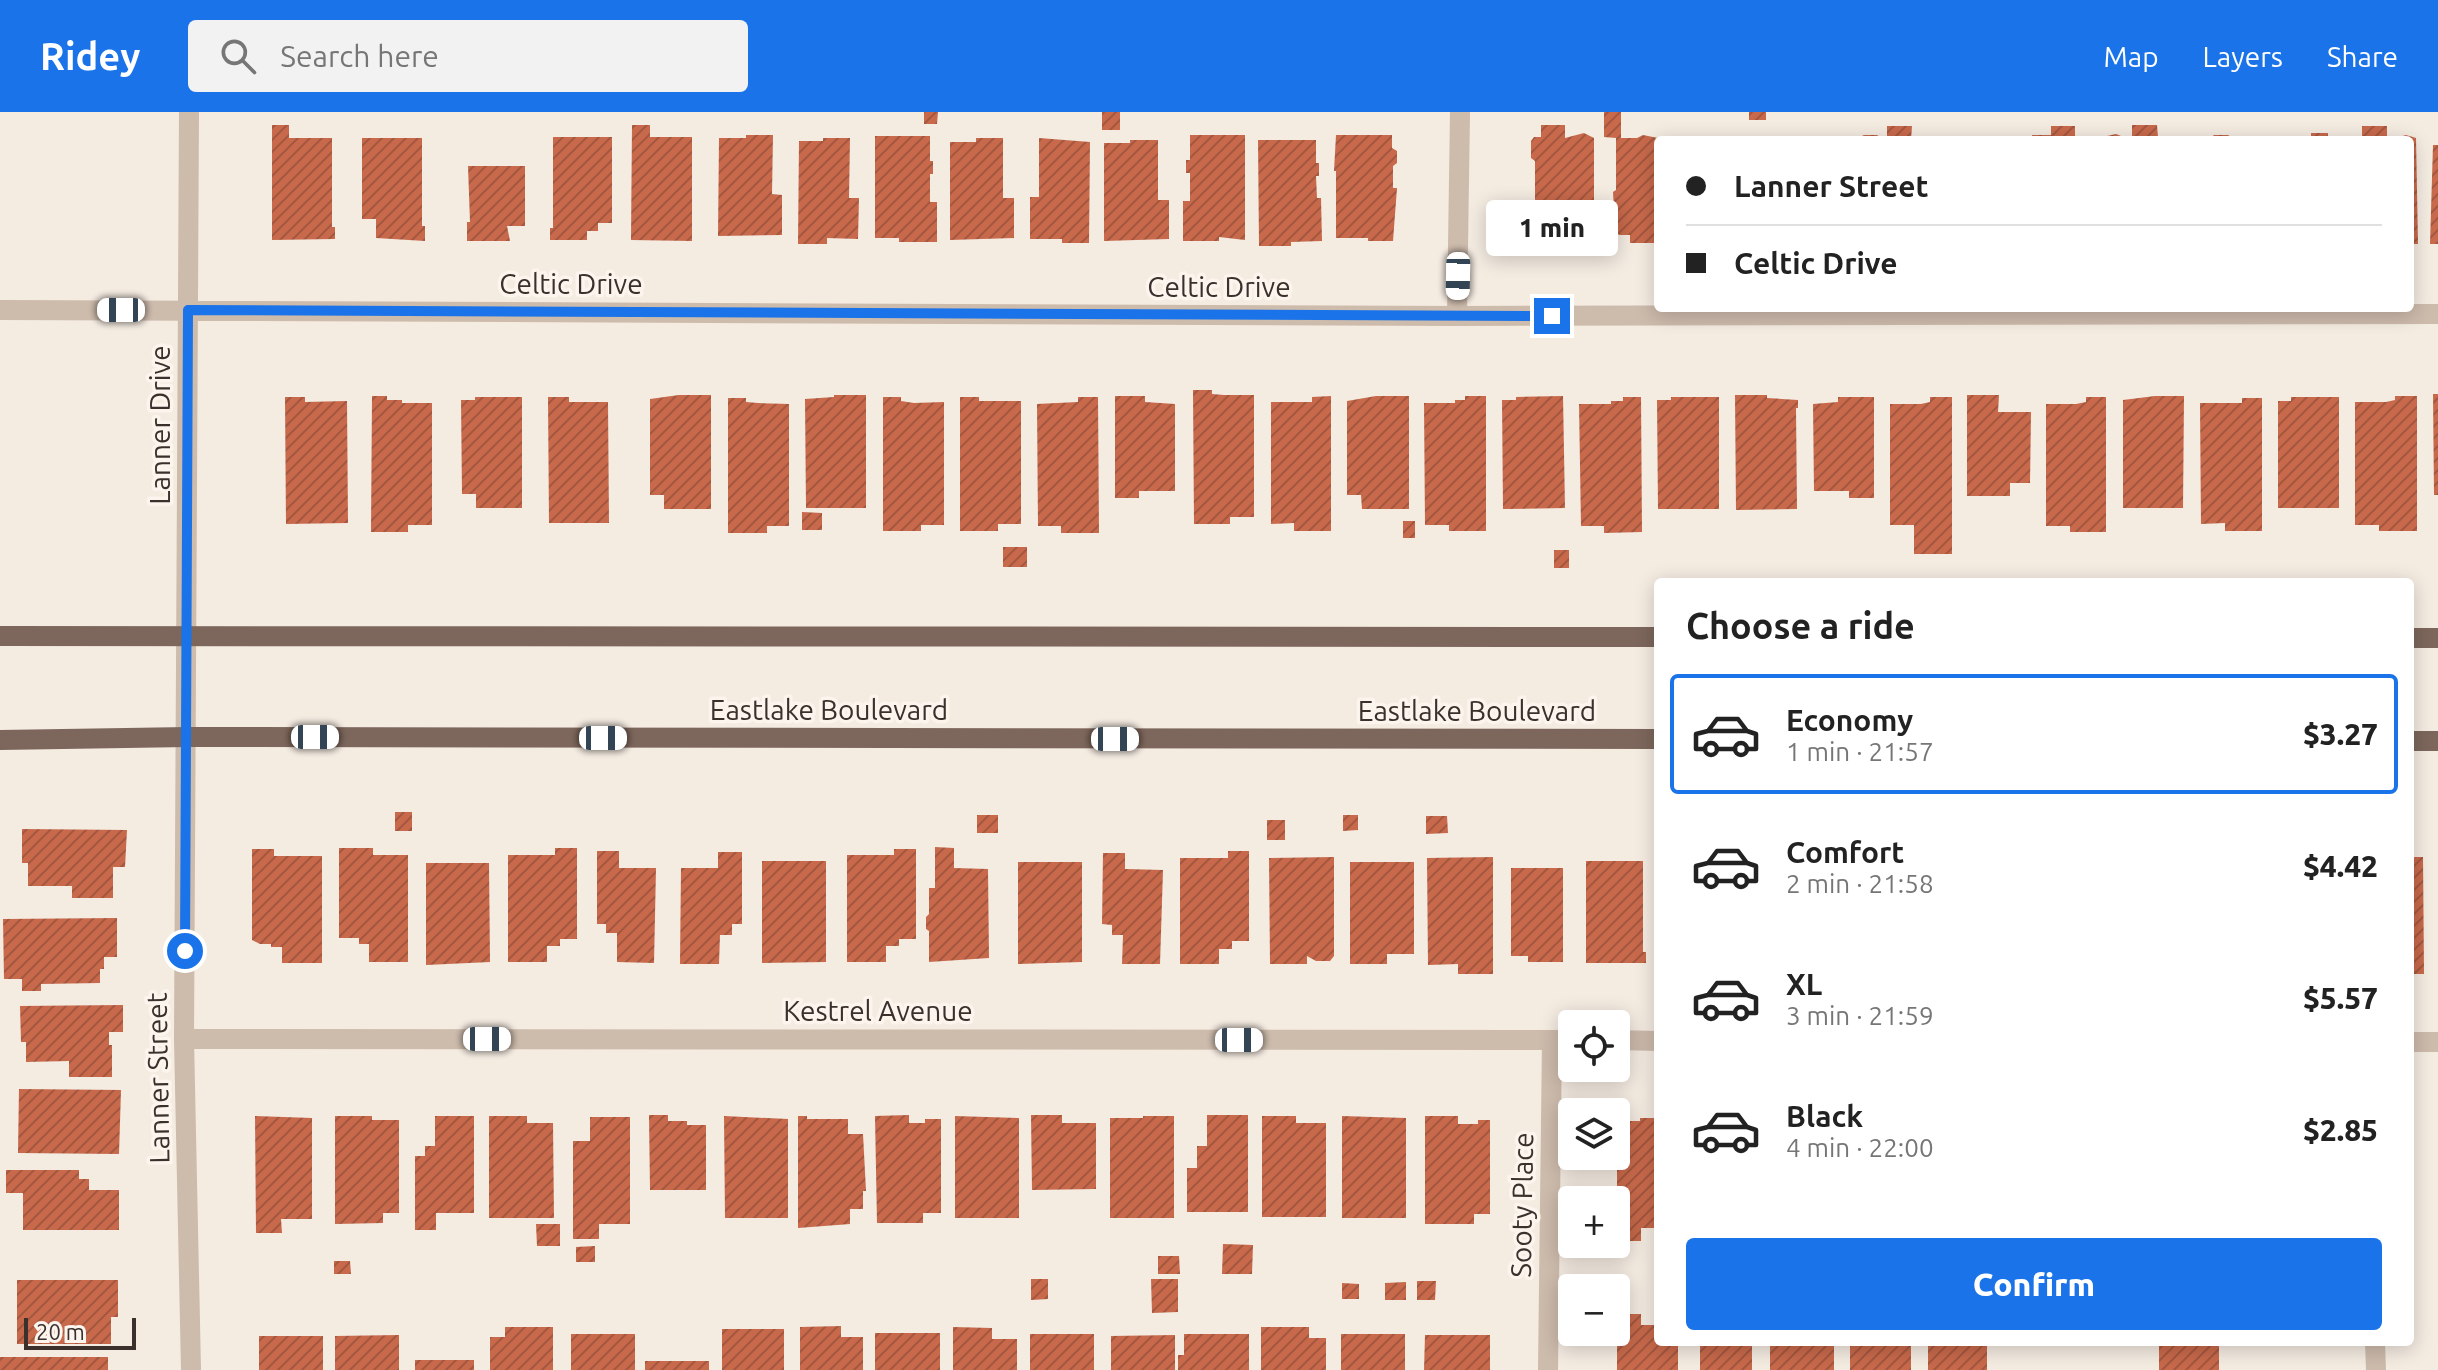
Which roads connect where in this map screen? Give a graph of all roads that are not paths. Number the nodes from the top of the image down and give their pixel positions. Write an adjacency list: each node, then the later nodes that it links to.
1 (189, 112): 4 (street, Lanner Drive)
2 (1460, 112): 6 (street)
3 (0, 310): 4 (street, Celtic Drive)
4 (188, 310): 6 (street, Celtic Drive); 8 (street, Lanner Drive)
5 (2438, 314): 6 (street, Celtic Drive)
6 (1457, 316)
7 (0, 636): 8 (main road)
8 (188, 636): 9 (main road); 12 (street, Lanner Drive)
9 (1654, 637)
10 (2414, 638): 11 (main road)
11 (2438, 638)
12 (188, 737): 13 (main road, Eastlake Boulevard); 14 (main road, Eastlake Boulevard); 17 (street, Lanner Street)
13 (1654, 739)
14 (0, 740)
15 (2414, 741): 16 (main road)
16 (2438, 741)
17 (184, 1039): 18 (street, Kestrel Avenue); 25 (street, Lanner Street)
18 (1558, 1040)
19 (1630, 1040): 20 (street)
20 (1654, 1041)
21 (2414, 1042): 22 (street)
22 (2438, 1042)
23 (1560, 1082): 26 (street, Sooty Place)
24 (2375, 1346): 27 (street)
25 (191, 1370)
26 (1548, 1370)
27 (2376, 1370)

